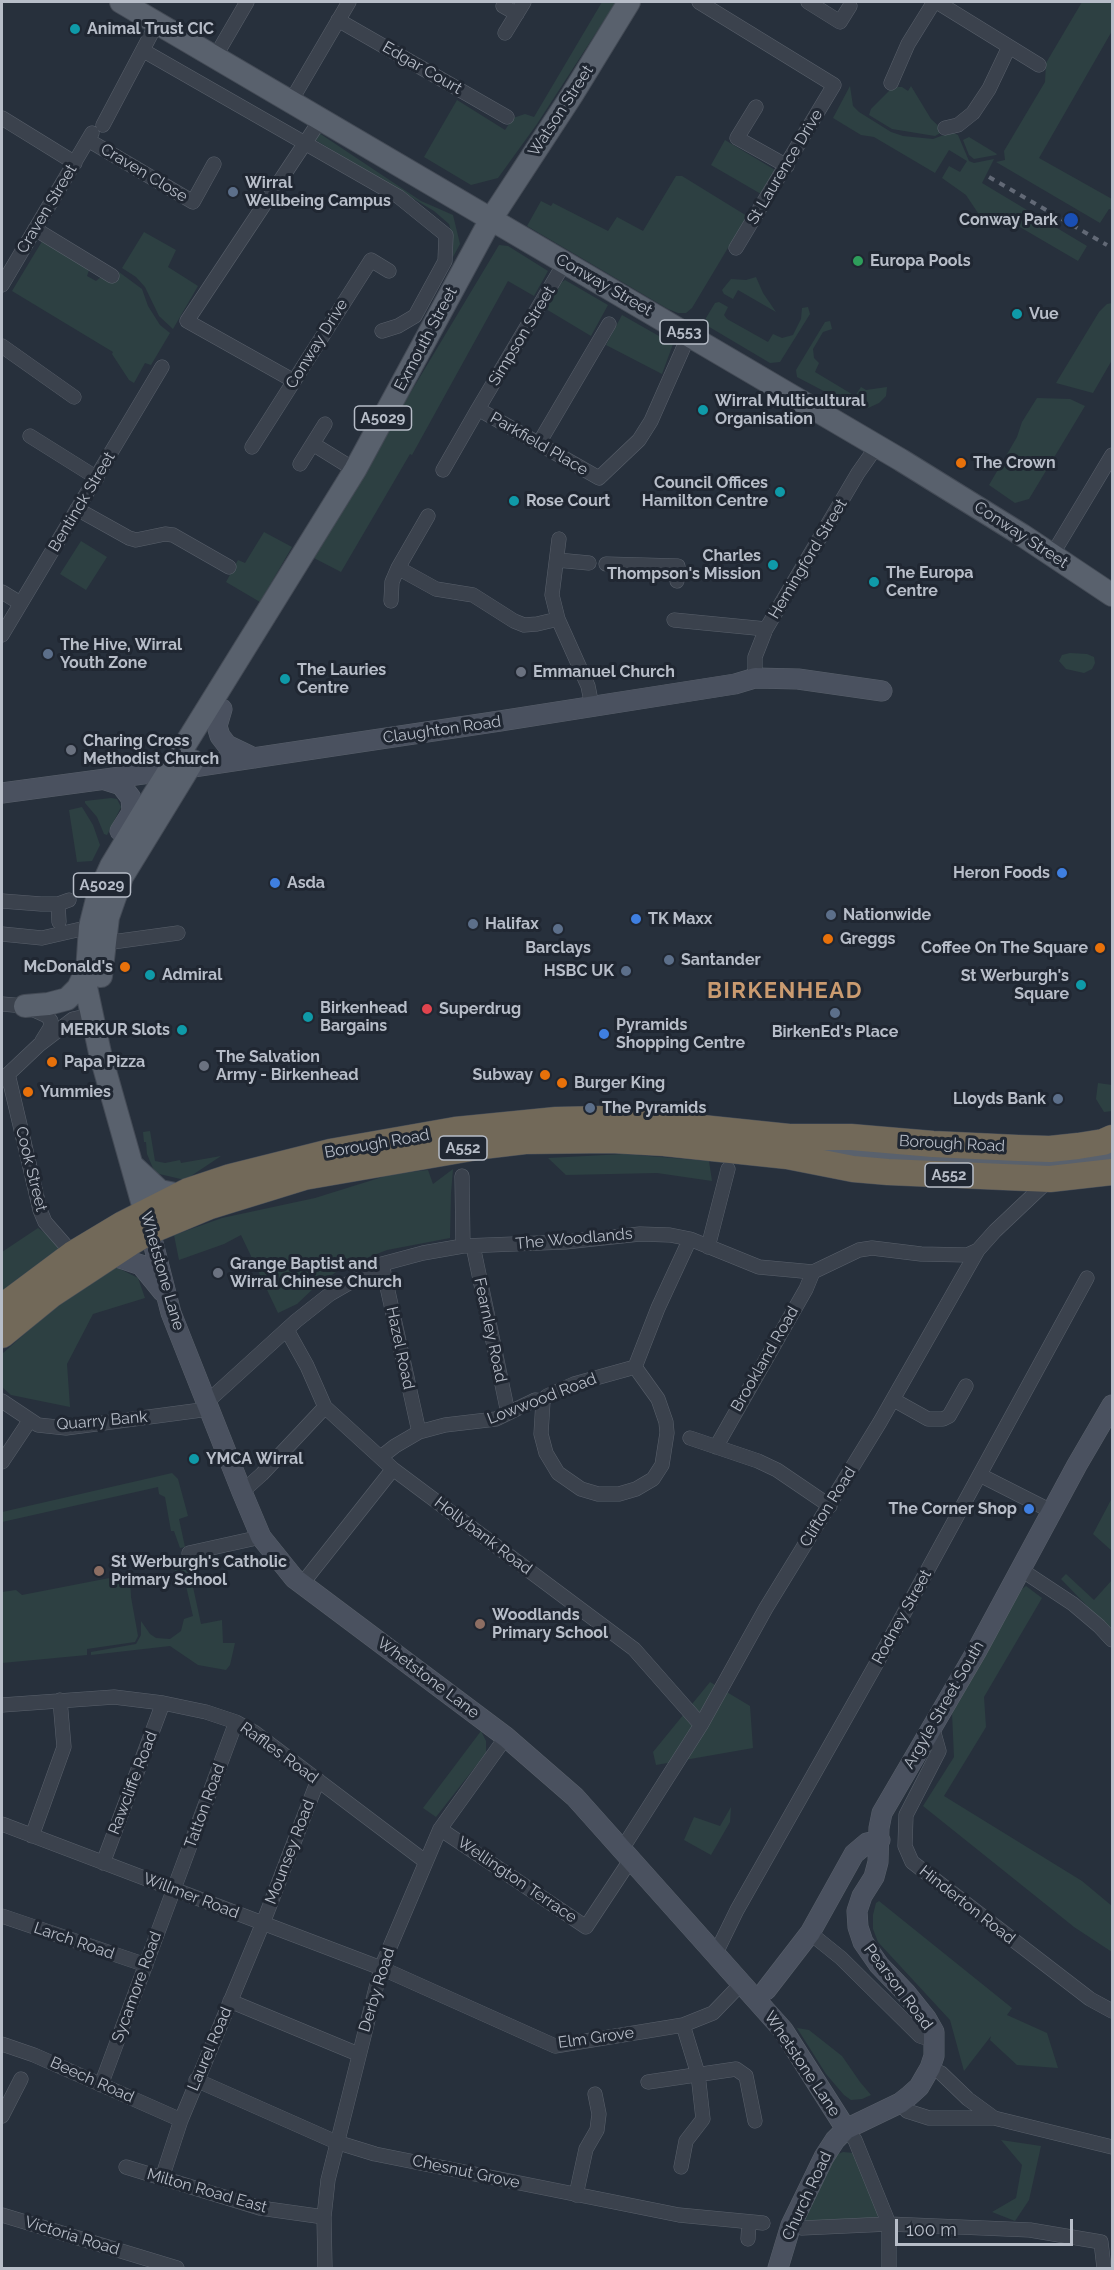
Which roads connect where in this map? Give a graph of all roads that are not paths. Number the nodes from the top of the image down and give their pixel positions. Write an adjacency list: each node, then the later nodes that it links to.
1 (121, 2): 13 (main road, Conway Street / A553)
2 (248, 2): 17 (street)
3 (348, 2): 12 (street)
4 (524, 2): 11 (street)
5 (629, 2): 31 (main road, Watson Street / A5029)
6 (699, 2): 30 (street, St Laurence Drive)
7 (808, 2): 10 (street)
8 (935, 2): 15 (street); 19 (street)
9 (503, 6): 11 (street)
10 (850, 6)
11 (517, 14): 14 (street)
12 (338, 20): 20 (street); 22 (street, Edgar Court)
13 (158, 23): 16 (street, Craven Street); 17 (main road, Conway Street / A553)
14 (505, 33)
15 (1009, 47): 18 (street); 26 (street)
16 (144, 51): 25 (street, Craven Street); 27 (street)
17 (215, 57): 20 (main road, Conway Street / A553)
18 (1039, 65)
19 (891, 83)
20 (291, 101): 23 (main road, Conway Street / A553)
21 (756, 107): 30 (street)
22 (507, 117)
23 (321, 119): 27 (street); 31 (main road, Conway Street / A553)
24 (3, 123): 28 (street)
25 (95, 133): 28 (street, Craven Street); 29 (street, Craven Close)
26 (964, 139)
27 (304, 145): 39 (street); 43 (street)
28 (75, 163): 32 (street, Craven Street)
29 (213, 164)
30 (787, 166): 33 (street, St Laurence Drive)
31 (491, 219): 34 (main road, Conway Street / A553); 54 (main road, Exmouth Street / A5029)
32 (35, 229): 36 (street); 37 (street, Craven Street)
33 (736, 248)
34 (565, 262): 40 (main road, Conway Street / A553); 45 (street, Simpson Street)
35 (389, 271): 43 (street, Conway Drive)
36 (112, 276)
37 (2, 285)
38 (609, 324): 48 (street)
39 (382, 331)
40 (689, 335): 48 (street, Parkfield Place); 50 (main road, Conway Street / A553)
41 (2, 346): 44 (street)
42 (162, 367): 56 (street, Bentinck Street)
43 (294, 381): 51 (street, Conway Drive)
44 (74, 397)
45 (478, 409): 48 (street, Parkfield Place); 55 (street, Parkfield Place)
46 (325, 424): 49 (street)
47 (30, 436): 56 (street)
48 (539, 443)
49 (313, 444): 53 (street); 54 (street)
50 (878, 446): 60 (main road, Conway Street / A553); 74 (street, Hemingford Street)
51 (252, 447)
52 (1113, 455): 60 (street)
53 (300, 464)
54 (355, 470): 71 (main road, Exmouth Street / A5029)
55 (443, 470)
56 (97, 478): 57 (street, Bentinck Street)
57 (77, 509): 64 (street); 70 (street, Bentinck Street)
58 (428, 516): 65 (street)
59 (559, 539): 61 (street)
60 (1052, 555): 68 (main road, Conway Street / A553)
61 (556, 560): 62 (street); 72 (street)
62 (590, 563)
63 (606, 564): 66 (street)
64 (229, 567)
65 (398, 568): 69 (street); 72 (street)
66 (677, 581)
67 (2, 592): 70 (street)
68 (1113, 596)
69 (391, 601)
70 (20, 603): 75 (street, Bentinck Street)
71 (268, 613): 79 (main road, Exmouth Street / A5029); 81 (main road, Exmouth Street / A5029)
72 (558, 620): 78 (street)
73 (674, 620): 74 (street)
74 (766, 629): 76 (street, Hemingford Street)
75 (2, 635)
76 (755, 678): 77 (main road, Claughton Road); 78 (main road, Claughton Road)
77 (882, 691)
78 (592, 706): 80 (main road, Claughton Road)
79 (222, 709): 80 (main road); 81 (main road, Exmouth Street / A5029)
80 (254, 758): 81 (main road, Claughton Road)
81 (179, 769): 82 (main road, Claughton Road); 84 (main road, Exmouth Street / A5029); 89 (main road, Exmouth Street / A5029)
82 (104, 780): 83 (main road, Claughton Road); 84 (main road)
83 (2, 793)
84 (98, 895): 89 (main road, Exmouth Street / A5029)
85 (2, 901): 86 (street)
86 (59, 922)
87 (178, 933): 89 (street)
88 (2, 934): 89 (street)
89 (98, 935): 90 (main road, Exmouth Street / A5029); 93 (main road, Exmouth Street / A5029)
90 (87, 969): 92 (main road); 93 (main road, Exmouth Street / A5029)
91 (2, 1004): 92 (street)
92 (25, 1006): 94 (street)
93 (91, 1015): 94 (street); 99 (main road, Whetstone Lane / A5029)
94 (39, 1046): 95 (street)
95 (5, 1077): 110 (street, Cook Street)
96 (1113, 1138): 97 (highway, Borough Road / A552)
97 (788, 1147): 98 (main road, Borough Road); 103 (highway, Borough Road / A552); 104 (highway, Borough Road / A552); 105 (highway, A552)
98 (1113, 1156)
99 (129, 1162): 104 (main road, Whetstone Lane / A5029); 105 (main road, Whetstone Lane / A5029)
100 (728, 1169): 108 (street)
101 (1113, 1172): 103 (highway, Borough Road / A552)
102 (462, 1176): 107 (street, Fearnley Road)
103 (1050, 1179): 109 (street, Clifton Road)
104 (180, 1195): 105 (highway, Borough Road / A552)
105 (139, 1223): 110 (highway, Borough Road / A552); 111 (highway, A552); 115 (main road, Whetstone Lane)
106 (690, 1239): 107 (street, The Woodlands); 108 (street, The Woodlands); 119 (street)
107 (468, 1246): 112 (street, The Woodlands); 127 (street, Fearnley Road)
108 (708, 1247): 113 (street, The Woodlands)
109 (978, 1250): 113 (street); 121 (street, Clifton Road)
110 (73, 1254): 116 (highway, Borough Road / A552)
111 (111, 1255): 115 (main road); 118 (highway, A552)
112 (382, 1264): 117 (street, The Woodlands); 129 (street, Hazel Road)
113 (813, 1272): 131 (street, Brookland Road)
114 (1087, 1278): 135 (street, Rodney Street)
115 (167, 1296): 125 (main road, Whetstone Lane)
116 (2, 1307)
117 (286, 1330): 125 (street, The Woodlands); 126 (street, Hollybank Road)
118 (2, 1335)
119 (635, 1367): 123 (street, Lowwood Road); 123 (street)
120 (966, 1386): 121 (street)
121 (894, 1400): 137 (street, Clifton Road)
122 (2, 1401): 128 (street, Quarry Bank)
123 (543, 1401): 127 (street, Lowwood Road)
124 (1113, 1405): 138 (main road, Argyle Street South)
125 (208, 1406): 128 (street, Quarry Bank); 136 (main road, Whetstone Lane)
126 (325, 1407): 132 (street, Hollybank Road); 136 (street)
127 (508, 1413): 129 (street, Lowwood Road)
128 (30, 1420): 133 (street)
129 (419, 1432): 132 (street, Lowwood Road)
130 (690, 1438): 131 (street)
131 (716, 1447): 137 (street)
132 (381, 1457): 134 (street, Hollybank Road)
133 (2, 1462)
134 (393, 1469): 142 (street); 148 (street, Hollybank Road)
135 (980, 1475): 138 (street); 163 (street, Rodney Street)
136 (242, 1492): 139 (main road, Whetstone Lane)
137 (830, 1506): 148 (street, Clifton Road)
138 (1053, 1512): 141 (main road, Argyle Street South)
139 (261, 1537): 140 (street); 142 (main road, Whetstone Lane)
140 (189, 1553)
141 (1020, 1569): 143 (street); 149 (main road, Argyle Street South)
142 (302, 1584): 150 (main road, Whetstone Lane)
143 (1113, 1640)
144 (60, 1700): 145 (street, Raffles Road); 146 (street, Raffles Road); 154 (street)
145 (163, 1703): 147 (street, Raffles Road); 158 (street, Rawcliffe Road)
146 (2, 1705)
147 (236, 1722): 151 (street, Raffles Road); 159 (street, Tatton Road)
148 (701, 1725): 156 (street, Clifton Road)
149 (932, 1726): 155 (main road, Argyle Street South); 169 (street, Hinderton Road)
150 (506, 1737): 153 (street, Derby Road); 156 (main road, Whetstone Lane)
151 (318, 1780): 157 (street, Raffles Road); 161 (street, Mounsey Road)
152 (2, 1824): 154 (street, Willmer Road)
153 (440, 1829): 156 (street, Wellington Terrace); 157 (street, Derby Road)
154 (32, 1836): 158 (street, Willmer Road)
155 (880, 1840): 162 (main road); 171 (main road, Pearson Road)
156 (626, 1854): 163 (main road, Whetstone Lane)
157 (426, 1862): 165 (street, Derby Road)
158 (103, 1863): 159 (street, Willmer Road)
159 (174, 1889): 161 (street, Willmer Road); 164 (street, Sycamore Road)
160 (2, 1917): 164 (street, Larch Road)
161 (262, 1923): 165 (street, Willmer Road); 168 (street, Laurel Road)
162 (810, 1933): 167 (main road); 171 (street)
163 (715, 1955): 166 (main road, Whetstone Lane)
164 (146, 1965): 179 (street, Sycamore Road)
165 (381, 1968): 170 (street, Elm Grove); 173 (street, Derby Road)
166 (741, 1984): 170 (street, Elm Grove); 186 (main road, Whetstone Lane)
167 (766, 1990)
168 (230, 2001): 173 (street); 177 (street, Laurel Road)
169 (1113, 2011)
170 (683, 2025): 175 (street)
171 (935, 2041): 174 (main road, Pearson Road)
172 (2, 2044): 179 (street, Beech Road)
173 (358, 2054): 187 (street, Derby Road)
174 (930, 2068): 181 (main road, Pearson Road); 183 (street)
175 (698, 2074): 178 (street); 185 (street); 190 (street)
176 (21, 2079): 182 (street)
177 (196, 2080): 184 (street, Laurel Road); 187 (street, Chesnut Grove)
178 (648, 2082)
179 (101, 2085): 184 (street, Beech Road)
180 (595, 2094): 192 (street)
181 (900, 2103): 183 (street); 186 (main road, Pearson Road)
182 (2, 2115)
183 (994, 2118): 188 (street)
184 (181, 2120): 191 (street, Laurel Road)
185 (755, 2121)
186 (846, 2129): 195 (street); 196 (main road, Church Road)
187 (336, 2142): 192 (street, Chesnut Grove); 194 (street, Derby Road)
188 (1113, 2147)
189 (126, 2167): 191 (street, Milton Road East)
190 (681, 2167)
191 (162, 2178): 194 (street, Milton Road East)
192 (576, 2195): 197 (street, Chesnut Grove)
193 (2, 2215): 198 (street, Victoria Road)
194 (324, 2217): 199 (street, Derby Road)
195 (889, 2224): 196 (street); 201 (street); 202 (street)
196 (791, 2225): 200 (main road, Church Road)
197 (748, 2238)
198 (177, 2268)
199 (325, 2268)
200 (778, 2268)
201 (889, 2268)
202 (1104, 2268)

